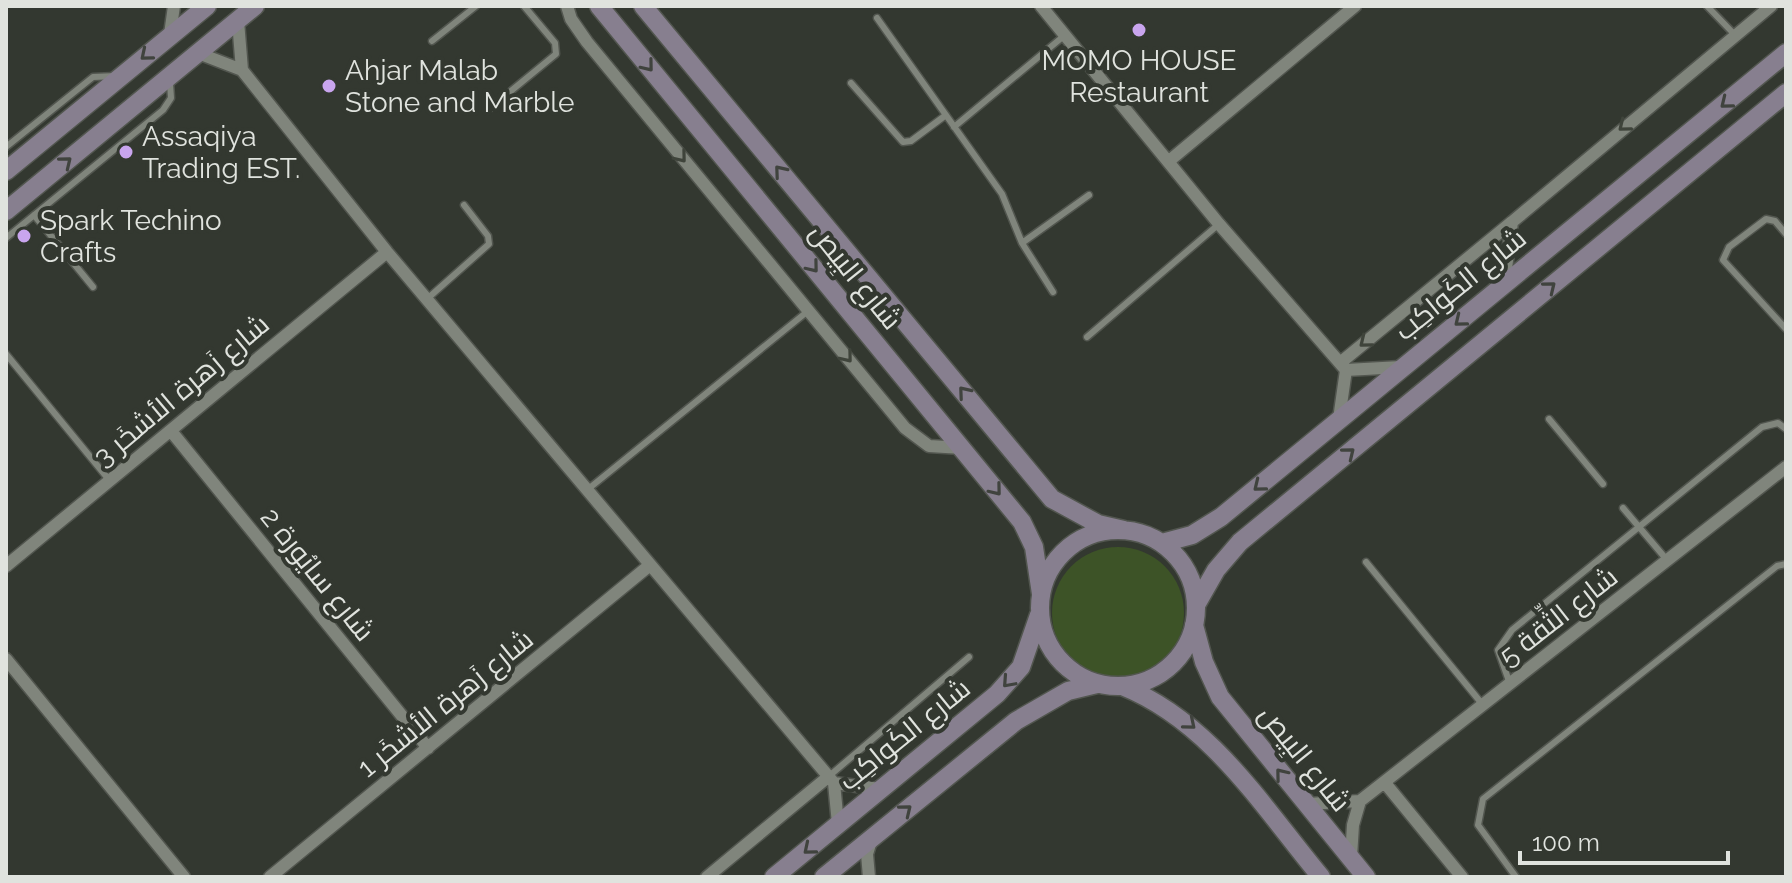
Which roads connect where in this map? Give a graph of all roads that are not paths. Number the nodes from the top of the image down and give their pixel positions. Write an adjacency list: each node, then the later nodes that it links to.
1 (174, 6): 15 (street)
2 (207, 6): 15 (street)
3 (255, 6): 14 (street)
4 (476, 6): 18 (lane)
5 (524, 6): 26 (lane)
6 (567, 6): 46 (street, one-way to 46)
7 (599, 6): 56 (street, شارع البِيص, one-way to 56)
8 (643, 6): 63 (street, شارع البِيص, one-way to 8)
9 (1041, 6): 16 (street)
10 (1355, 6): 30 (street)
11 (1707, 6): 17 (lane)
12 (1771, 6): 17 (street)
13 (877, 18): 27 (lane)
14 (238, 21): 19 (street); 21 (street)
15 (170, 34): 22 (street, one-way to 22)
16 (1065, 35): 28 (lane); 30 (street)
17 (1735, 35): 36 (street, one-way to 36)
18 (432, 41)
19 (198, 53): 21 (street); 23 (street)
20 (1786, 53): 42 (street, شارع الكَواكِب, one-way to 42)
21 (242, 70): 41 (street)
22 (120, 76): 29 (lane); 31 (street)
23 (169, 77): 34 (street, one-way to 23); 35 (lane)
24 (851, 83): 27 (lane)
25 (1786, 93): 71 (street, one-way to 25)
26 (489, 109)
27 (946, 115): 28 (lane)
28 (954, 127): 40 (lane)
29 (6, 147)
30 (1169, 161): 37 (street)
31 (6, 171)
32 (1089, 195): 40 (lane)
33 (464, 205): 45 (lane)
34 (6, 211)
35 (34, 215): 39 (lane); 43 (lane)
36 (1512, 222): 42 (street); 50 (street, one-way to 50)
37 (1219, 224): 48 (lane); 50 (street)
38 (1786, 234): 47 (lane)
39 (6, 238)
40 (1022, 243): 44 (lane)
41 (387, 252): 45 (street); 55 (street, شارع زَهرة الأشخَر 3)
42 (1504, 285): 51 (street, شارع الكَواكِب, one-way to 51)
43 (93, 287)
44 (1053, 292)
45 (427, 299): 60 (street)
46 (808, 311): 56 (street, one-way to 56); 60 (lane)
47 (1786, 329)
48 (1087, 337)
49 (6, 354): 58 (lane)
50 (1343, 366): 51 (street); 53 (street)
51 (1401, 367): 53 (street, شارع الكَواكِب)
52 (1549, 419): 59 (lane)
53 (1338, 422): 64 (street, شارع الكَواكِب, one-way to 64)
54 (1786, 429): 62 (lane)
55 (171, 431): 58 (street, شارع زَهرة الأشخَر 3); 79 (street, شارع سايُورة 2)
56 (962, 448): 70 (street, شارع البِيص, one-way to 70)
57 (1784, 473): 65 (street, شارع الثِّقة 5)
58 (110, 481): 69 (street, شارع زَهرة الأشخَر 3)
59 (1603, 484)
60 (587, 490): 68 (street)
61 (1623, 508): 62 (lane)
62 (1638, 525): 65 (lane); 76 (lane)
63 (1124, 530): 64 (street); 70 (street)
64 (1162, 543): 71 (street)
65 (1667, 561): 76 (street, شارع الثِّقة 5)
66 (1366, 562): 78 (lane)
67 (1786, 564): 97 (lane)
68 (650, 565): 79 (street, شارع زَهرة الأشخَر 1); 80 (street)
69 (6, 566)
70 (1040, 603): 75 (street); 82 (street, شارع الكَواكِب, one-way to 82)
71 (1196, 605): 72 (street)
72 (1194, 624): 77 (street); 84 (street, شارع البِيص, one-way to 72)
73 (969, 657): 80 (lane)
74 (6, 659): 88 (street)
75 (1097, 684): 77 (street); 86 (street, one-way to 75)
76 (1510, 684): 78 (street, شارع الثِّقة 5)
77 (1122, 686): 94 (street, one-way to 94)
78 (1484, 705): 81 (street, شارع الثِّقة 5)
79 (428, 748): 89 (street, شارع زَهرة الأشخَر 1)
80 (831, 780): 82 (street); 85 (street); 90 (street)
81 (1385, 783): 83 (street, شارع الثِّقة 5); 96 (street)
82 (880, 789): 85 (street, شارع الكَواكِب)
83 (1360, 801): 84 (street); 87 (street)
84 (1307, 804): 87 (street, شارع البِيص)
85 (838, 824): 91 (street, شارع الكَواكِب, one-way to 91)
86 (872, 838): 92 (street); 93 (street)
87 (1351, 858): 95 (street, شارع البِيص)
88 (184, 877)
89 (270, 877)
90 (707, 877)
91 (774, 877)
92 (824, 877)
93 (869, 877)
94 (1321, 877)
95 (1366, 877)
96 (1462, 877)
97 (1516, 877)

